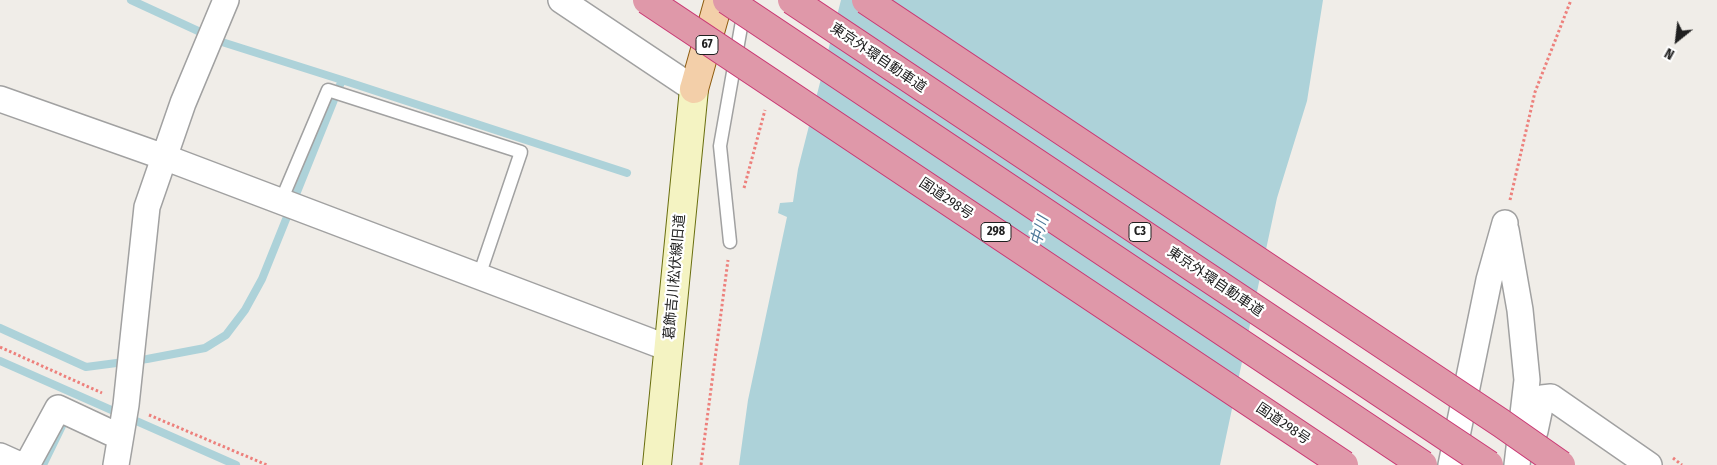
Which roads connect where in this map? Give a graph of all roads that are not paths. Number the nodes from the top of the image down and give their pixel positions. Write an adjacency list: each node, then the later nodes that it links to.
1 (226, 0): 11 (street)
2 (561, 0): 9 (street)
3 (647, 0): 22 (highway, 国道298号 / 298, bridge)
4 (719, 0): 9 (main road, 67)
5 (727, 0): 23 (highway, bridge)
6 (746, 0): 13 (lane)
7 (792, 0): 25 (highway, 東京外環自動車道 / C3, bridge)
8 (866, 0): 28 (highway, bridge)
9 (694, 89): 15 (street, 葛飾吉川松伏線旧道)
10 (0, 99): 11 (street)
11 (164, 157): 12 (street); 16 (street)
12 (281, 201): 14 (street); 14 (lane)
13 (730, 242)
14 (479, 276): 15 (street)
15 (668, 348): 21 (street, 葛飾吉川松伏線旧道)
16 (120, 437): 19 (street); 20 (street)
17 (0, 456): 18 (street)
18 (20, 465)
19 (27, 465)
20 (116, 465)
21 (656, 465)
22 (1344, 465)
23 (1423, 465)
24 (1451, 465): 26 (street)
25 (1489, 465)
26 (1517, 465)
27 (1528, 465): 29 (street)
28 (1561, 465)
29 (1649, 465)

